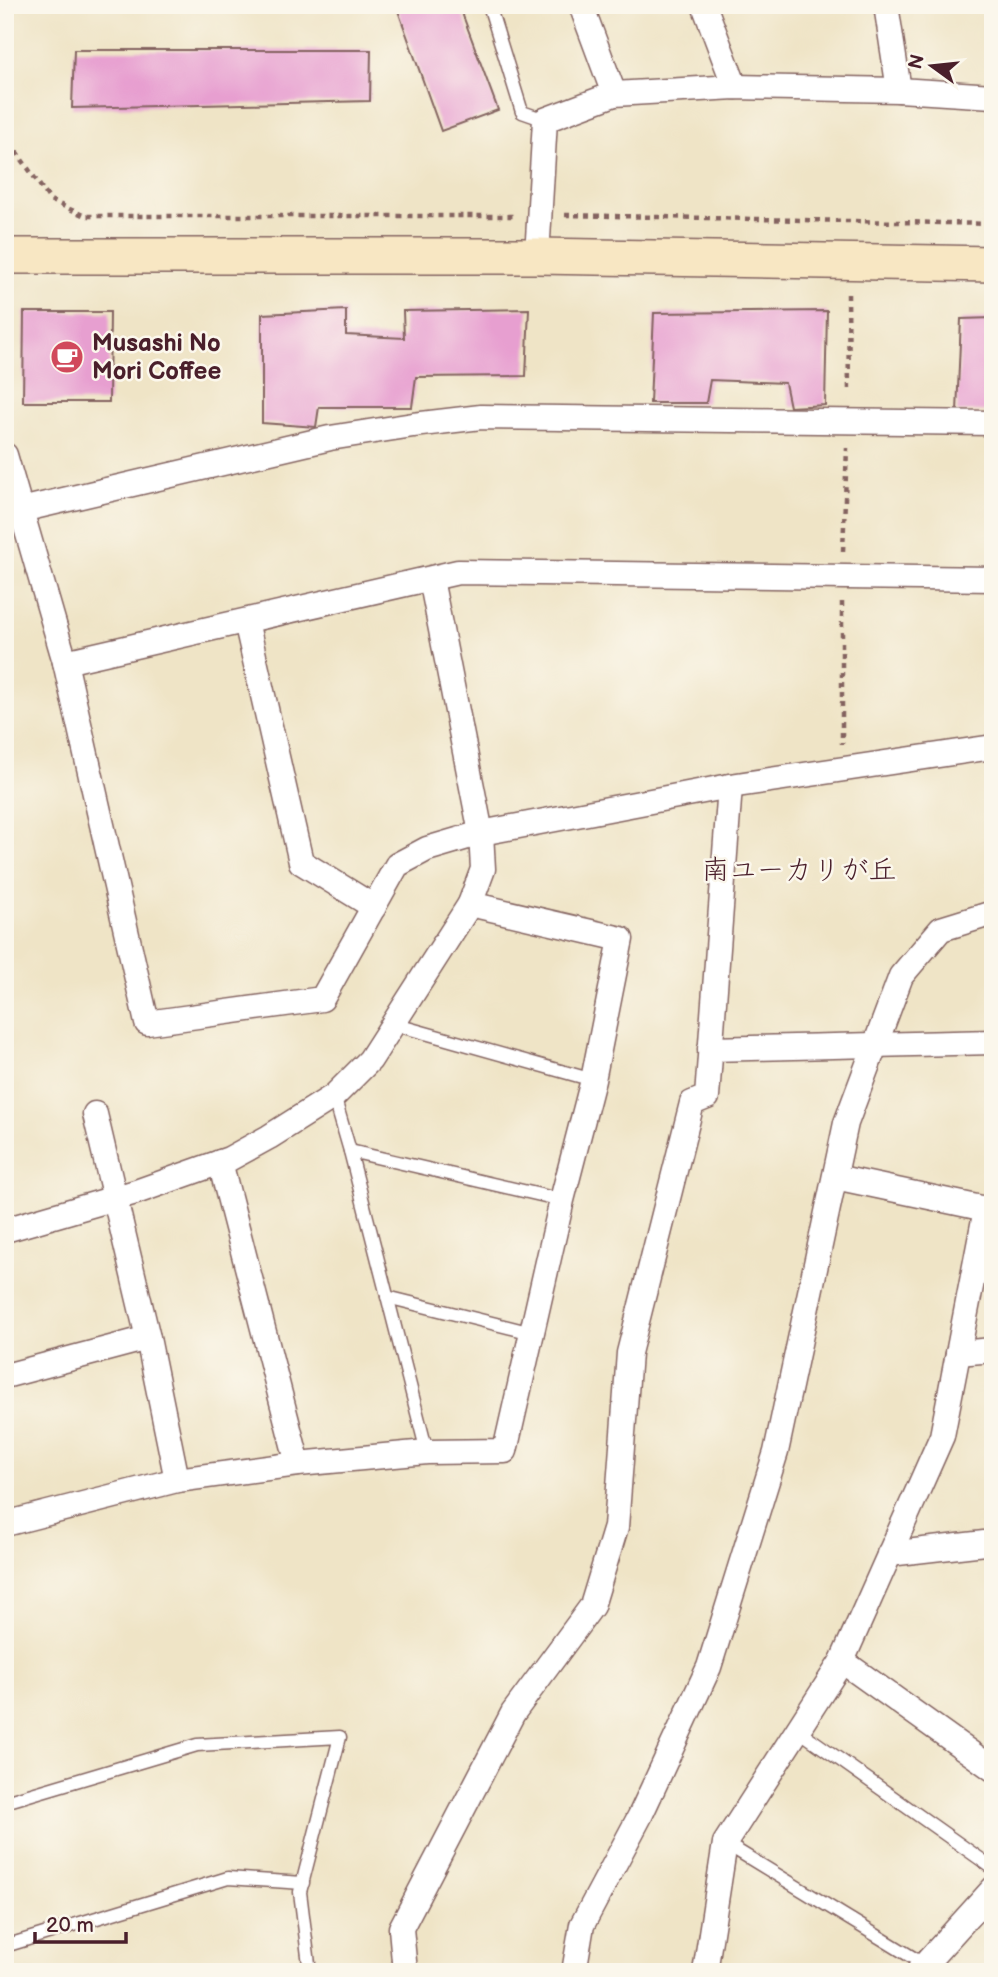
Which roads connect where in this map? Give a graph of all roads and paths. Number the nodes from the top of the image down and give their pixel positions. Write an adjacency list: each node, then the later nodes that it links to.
1 (489, 5): 9 (lane)
2 (581, 5): 7 (street)
3 (704, 5): 5 (street)
4 (886, 5): 6 (street)
5 (735, 87): 6 (street); 7 (street)
6 (899, 90): 8 (street)
7 (614, 94): 9 (street)
8 (993, 96)
9 (545, 121): 15 (street)
10 (5, 135): 12 (path)
11 (560, 215): 13 (path)
12 (517, 216)
13 (993, 224)
14 (5, 256): 15 (street)
15 (537, 256): 16 (street)
16 (848, 262): 17 (street); 18 (path)
17 (993, 264)
18 (849, 421): 19 (street); 21 (street); 22 (path)
19 (993, 423)
20 (5, 455): 21 (street)
21 (13, 508): 26 (street)
22 (841, 577): 23 (street); 24 (street); 28 (path)
23 (431, 579): 25 (street); 30 (street)
24 (993, 579)
25 (246, 621): 26 (street); 32 (street)
26 (65, 662): 32 (street)
27 (993, 747): 28 (street)
28 (842, 770): 29 (street)
29 (730, 786): 30 (street); 37 (street)
30 (481, 833): 31 (street); 32 (street)
31 (470, 904): 34 (street); 38 (street)
32 (374, 907)
33 (993, 913): 36 (street)
34 (393, 1024): 38 (lane); 39 (street)
35 (993, 1042): 36 (street)
36 (875, 1046): 37 (street); 43 (street)
37 (710, 1049): 71 (street)
38 (593, 1080): 45 (street)
39 (334, 1096): 41 (lane); 42 (street)
40 (95, 1114): 44 (street)
41 (350, 1151): 45 (lane); 48 (lane)
42 (220, 1162): 44 (street); 55 (street)
43 (835, 1177): 46 (street); 72 (street)
44 (114, 1198): 47 (street); 50 (street)
45 (562, 1200): 49 (street)
46 (989, 1209): 52 (street)
47 (5, 1230)
48 (387, 1297): 49 (lane); 54 (lane)
49 (532, 1333): 54 (street)
50 (148, 1338): 53 (street); 56 (street)
51 (993, 1350): 52 (street)
52 (958, 1353): 59 (street)
53 (5, 1376)
54 (427, 1452): 55 (street)
55 (298, 1464): 56 (street)
56 (177, 1480): 57 (street)
57 (5, 1524)
58 (993, 1542): 59 (street)
59 (890, 1554): 60 (street)
60 (842, 1661): 61 (street); 62 (street)
61 (798, 1730): 64 (street); 65 (lane)
62 (993, 1769)
63 (5, 1802): 66 (lane)
64 (725, 1843): 69 (lane); 73 (street)
65 (993, 1868)
66 (303, 1882): 68 (lane); 70 (lane)
67 (993, 1889): 69 (street)
68 (5, 1946)
69 (921, 1968)
70 (310, 1972)
71 (405, 1972)
72 (574, 1972)
73 (705, 1972)

